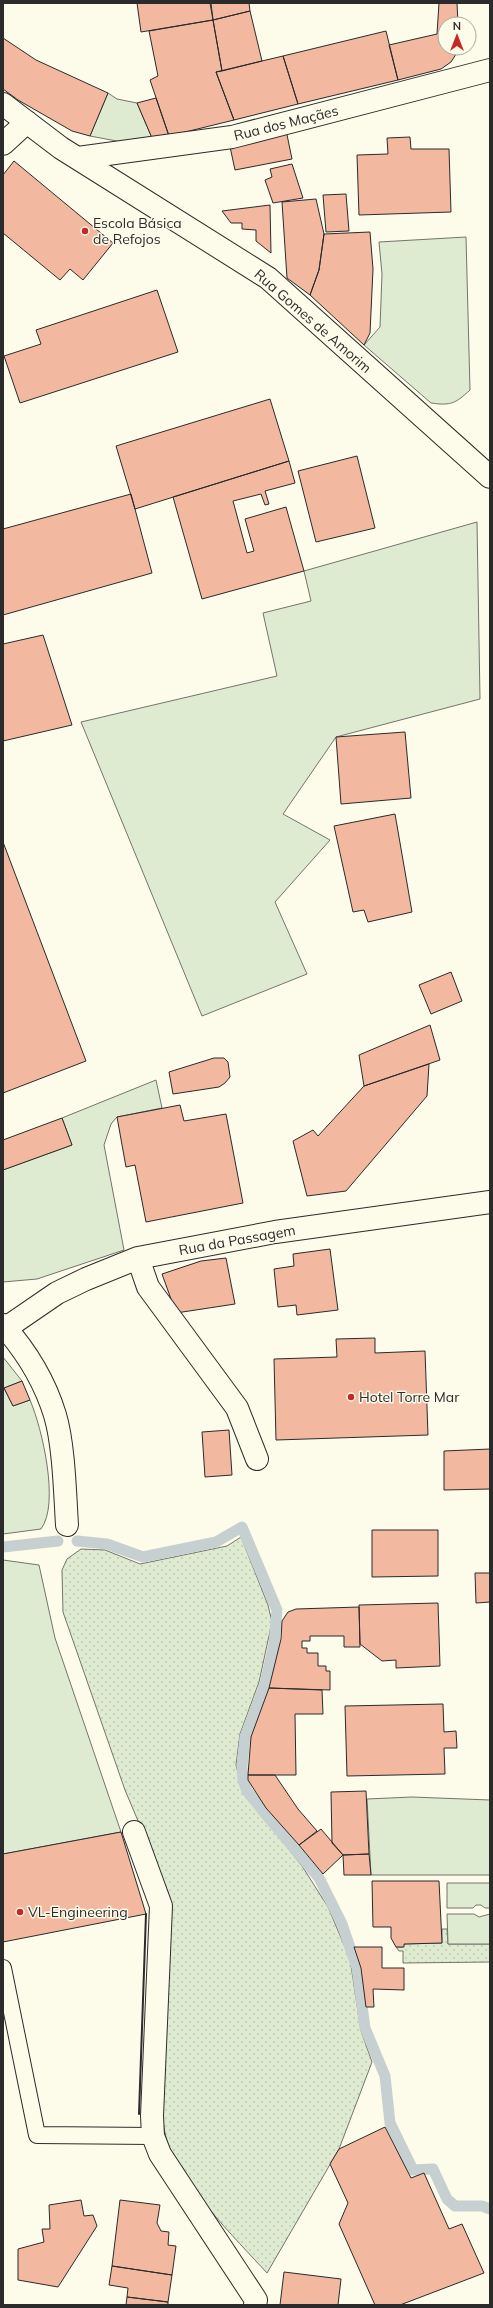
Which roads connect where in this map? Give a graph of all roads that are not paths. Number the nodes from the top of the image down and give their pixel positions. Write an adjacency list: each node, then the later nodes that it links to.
1 (490, 70): 5 (street, Rua dos Maçães)
2 (3, 104): 3 (street, Rua Gomes de Amorim)
3 (27, 122): 4 (street); 5 (street, Rua Gomes de Amorim)
4 (3, 144)
5 (78, 158): 6 (street, Rua Gomes de Amorim)
6 (490, 477)
7 (490, 1202): 8 (street, Rua da Passagem)
8 (138, 1258): 9 (street, Rua da Passagem); 10 (street)
9 (4, 1327): 11 (street)
10 (257, 1459)
11 (67, 1525)
12 (134, 1832): 14 (street)
13 (3, 1968): 14 (lane)
14 (153, 2136): 15 (street)
15 (255, 2305)

